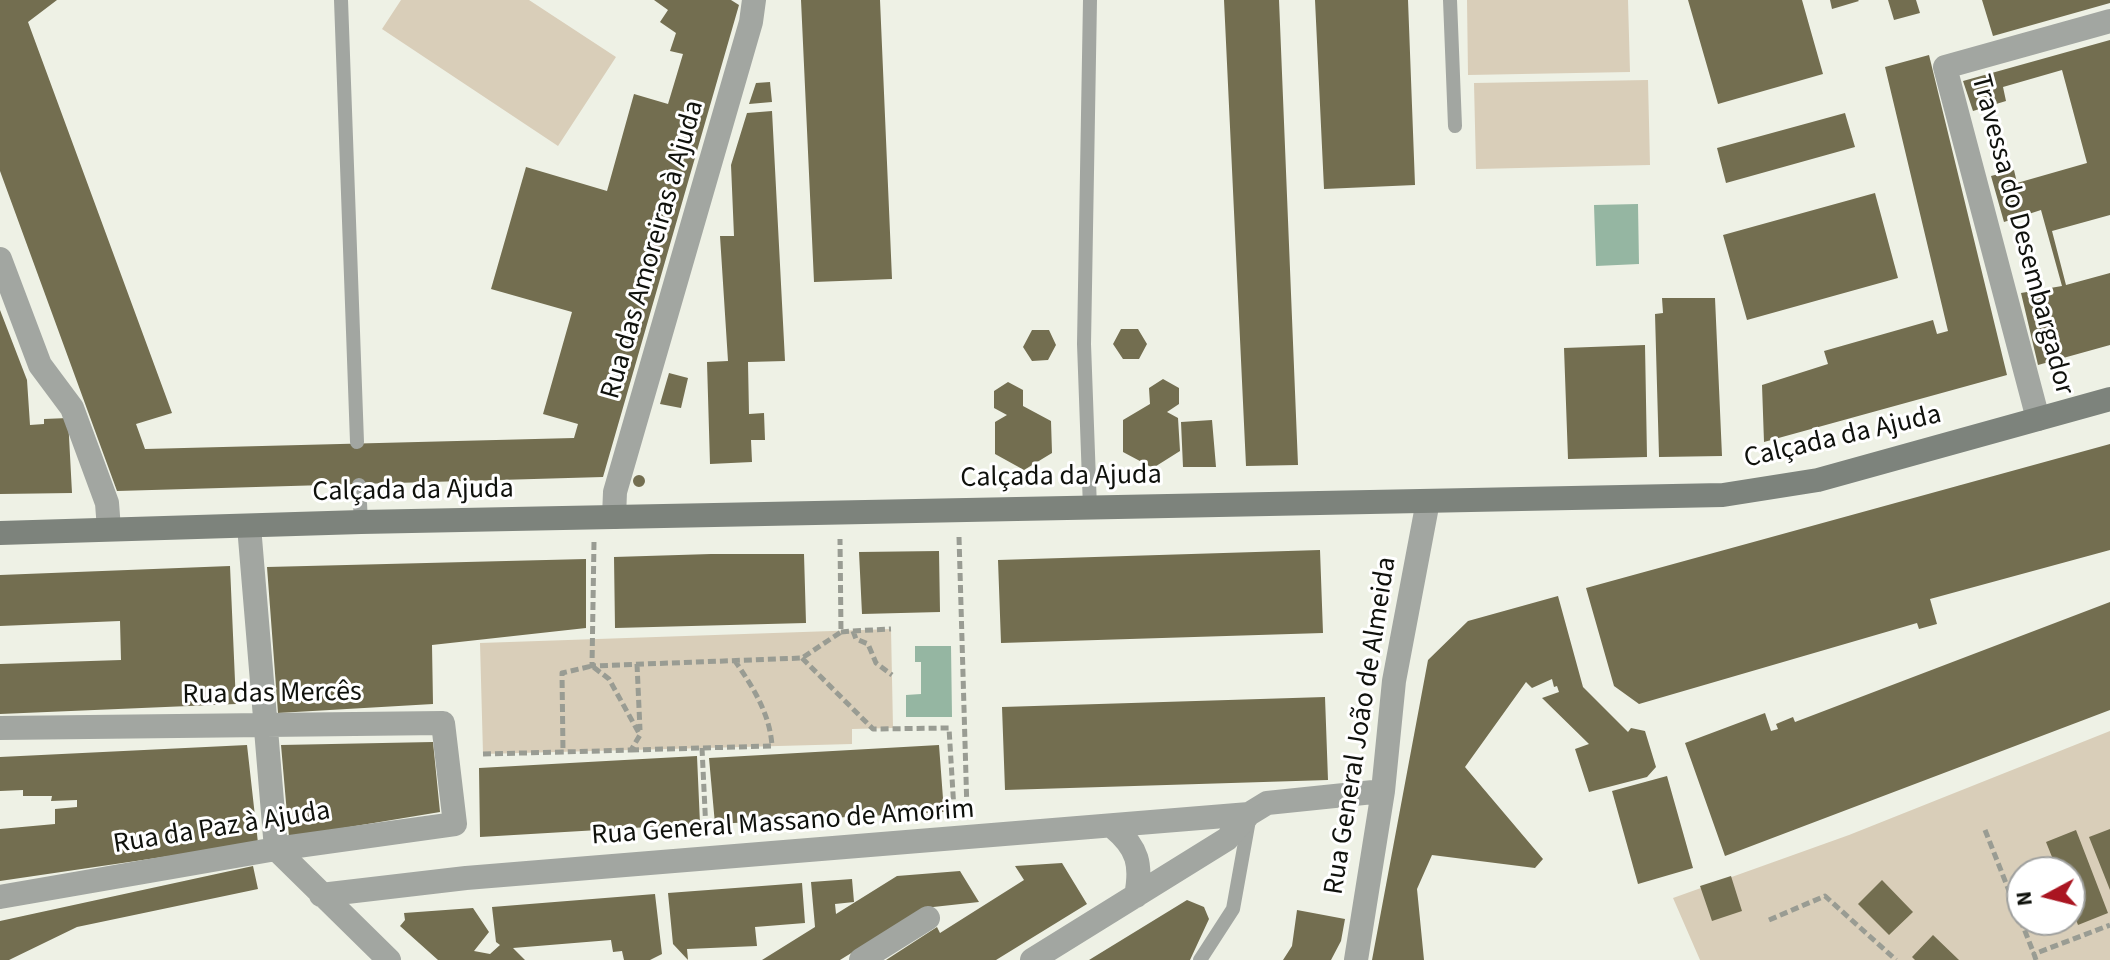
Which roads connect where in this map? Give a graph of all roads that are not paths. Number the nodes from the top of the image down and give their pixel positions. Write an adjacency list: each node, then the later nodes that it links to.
1 (341, 0): 10 (lane)
2 (754, 0): 14 (street, Rua das Amoreiras à Ajuda)
3 (1090, 0): 13 (lane)
4 (1450, 0): 6 (lane)
5 (2110, 21): 9 (street, Travessa do Desembargador)
6 (1455, 126)
7 (0, 259): 17 (street)
8 (2110, 399): 9 (street, Calçada da Ajuda)
9 (2038, 419): 12 (street, Calçada da Ajuda)
10 (357, 442)
11 (359, 485): 15 (lane)
12 (1428, 501): 13 (street, Calçada da Ajuda); 21 (street, Rua General João de Almeida)
13 (1090, 508): 14 (street, Calçada da Ajuda)
14 (604, 517): 15 (street, Calçada da Ajuda)
15 (361, 522): 16 (street, Calçada da Ajuda)
16 (249, 526): 17 (street, Calçada da Ajuda); 19 (street)
17 (109, 529): 18 (street, Calçada da Ajuda)
18 (0, 533)
19 (266, 725): 20 (street, Rua das Mercês); 23 (street, Rua das Mercês); 25 (street)
20 (0, 728)
21 (1383, 791): 22 (street); 34 (street, Rua General João de Almeida)
22 (1249, 814): 24 (street, Rua General Massano de Amorim); 27 (street); 33 (lane)
23 (455, 824): 25 (street, Rua da Paz à Ajuda)
24 (1114, 828): 26 (street, Rua General Massano de Amorim); 27 (street)
25 (276, 849): 26 (street); 28 (street, Rua da Paz à Ajuda)
26 (321, 895): 30 (street)
27 (1136, 896): 32 (street)
28 (0, 897)
29 (928, 918): 31 (street)
30 (389, 960)
31 (861, 960)
32 (1032, 960)
33 (1200, 960)
34 (1356, 960)

